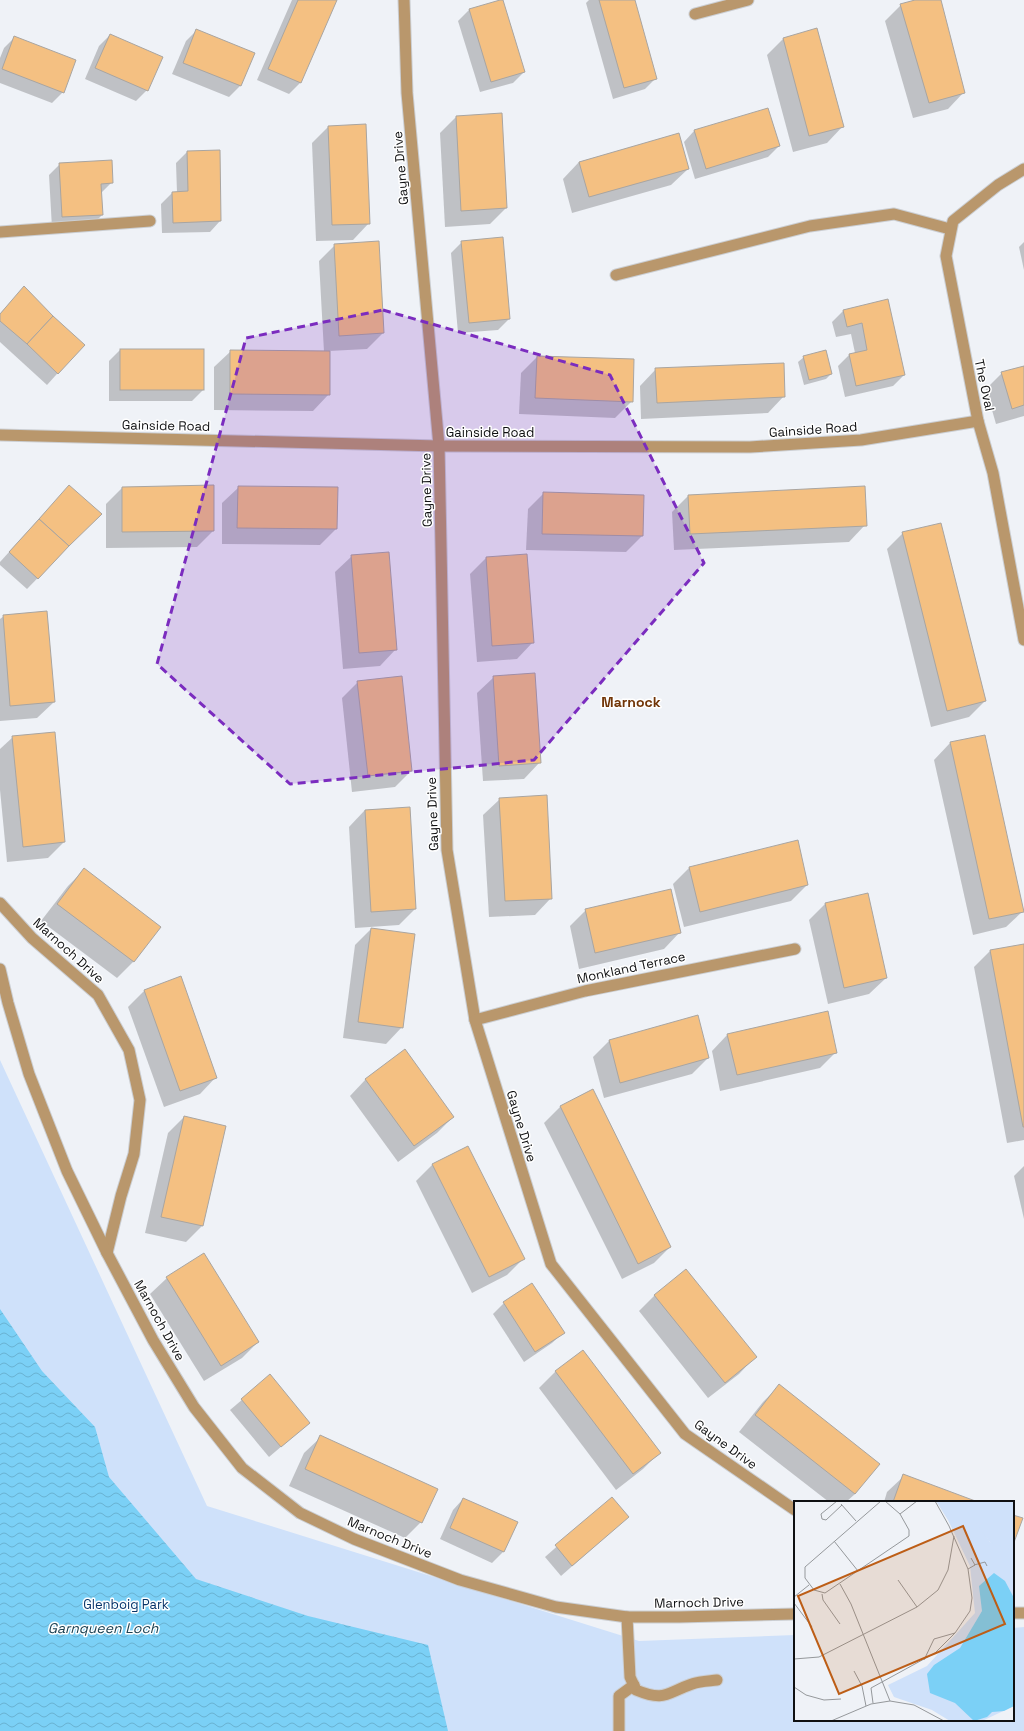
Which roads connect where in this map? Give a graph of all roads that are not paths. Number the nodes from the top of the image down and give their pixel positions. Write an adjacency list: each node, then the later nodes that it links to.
1 (404, 0): 11 (street, Gayne Drive)
2 (748, 0): 3 (street)
3 (695, 14)
4 (1024, 169): 6 (street)
5 (150, 221): 7 (street)
6 (950, 229): 8 (street); 9 (street, The Oval)
7 (0, 232)
8 (616, 275)
9 (978, 422): 11 (street, Gainside Road); 12 (street, The Oval)
10 (0, 435): 11 (street, Gainside Road)
11 (440, 446): 17 (street, Gayne Drive)
12 (1023, 627): 13 (street, The Oval)
13 (1024, 640)
14 (0, 903): 18 (street, Marnoch Drive)
15 (795, 949): 17 (street, Monkland Terrace)
16 (0, 969): 18 (street, Marnoch Drive)
17 (475, 1020): 19 (street, Gayne Drive)
18 (107, 1253): 21 (street, Marnoch Drive)
19 (794, 1509)
20 (794, 1614): 21 (street, Marnoch Drive)
21 (627, 1617): 23 (street)
22 (717, 1680): 23 (street)
23 (634, 1685): 24 (street)
24 (619, 1731)

